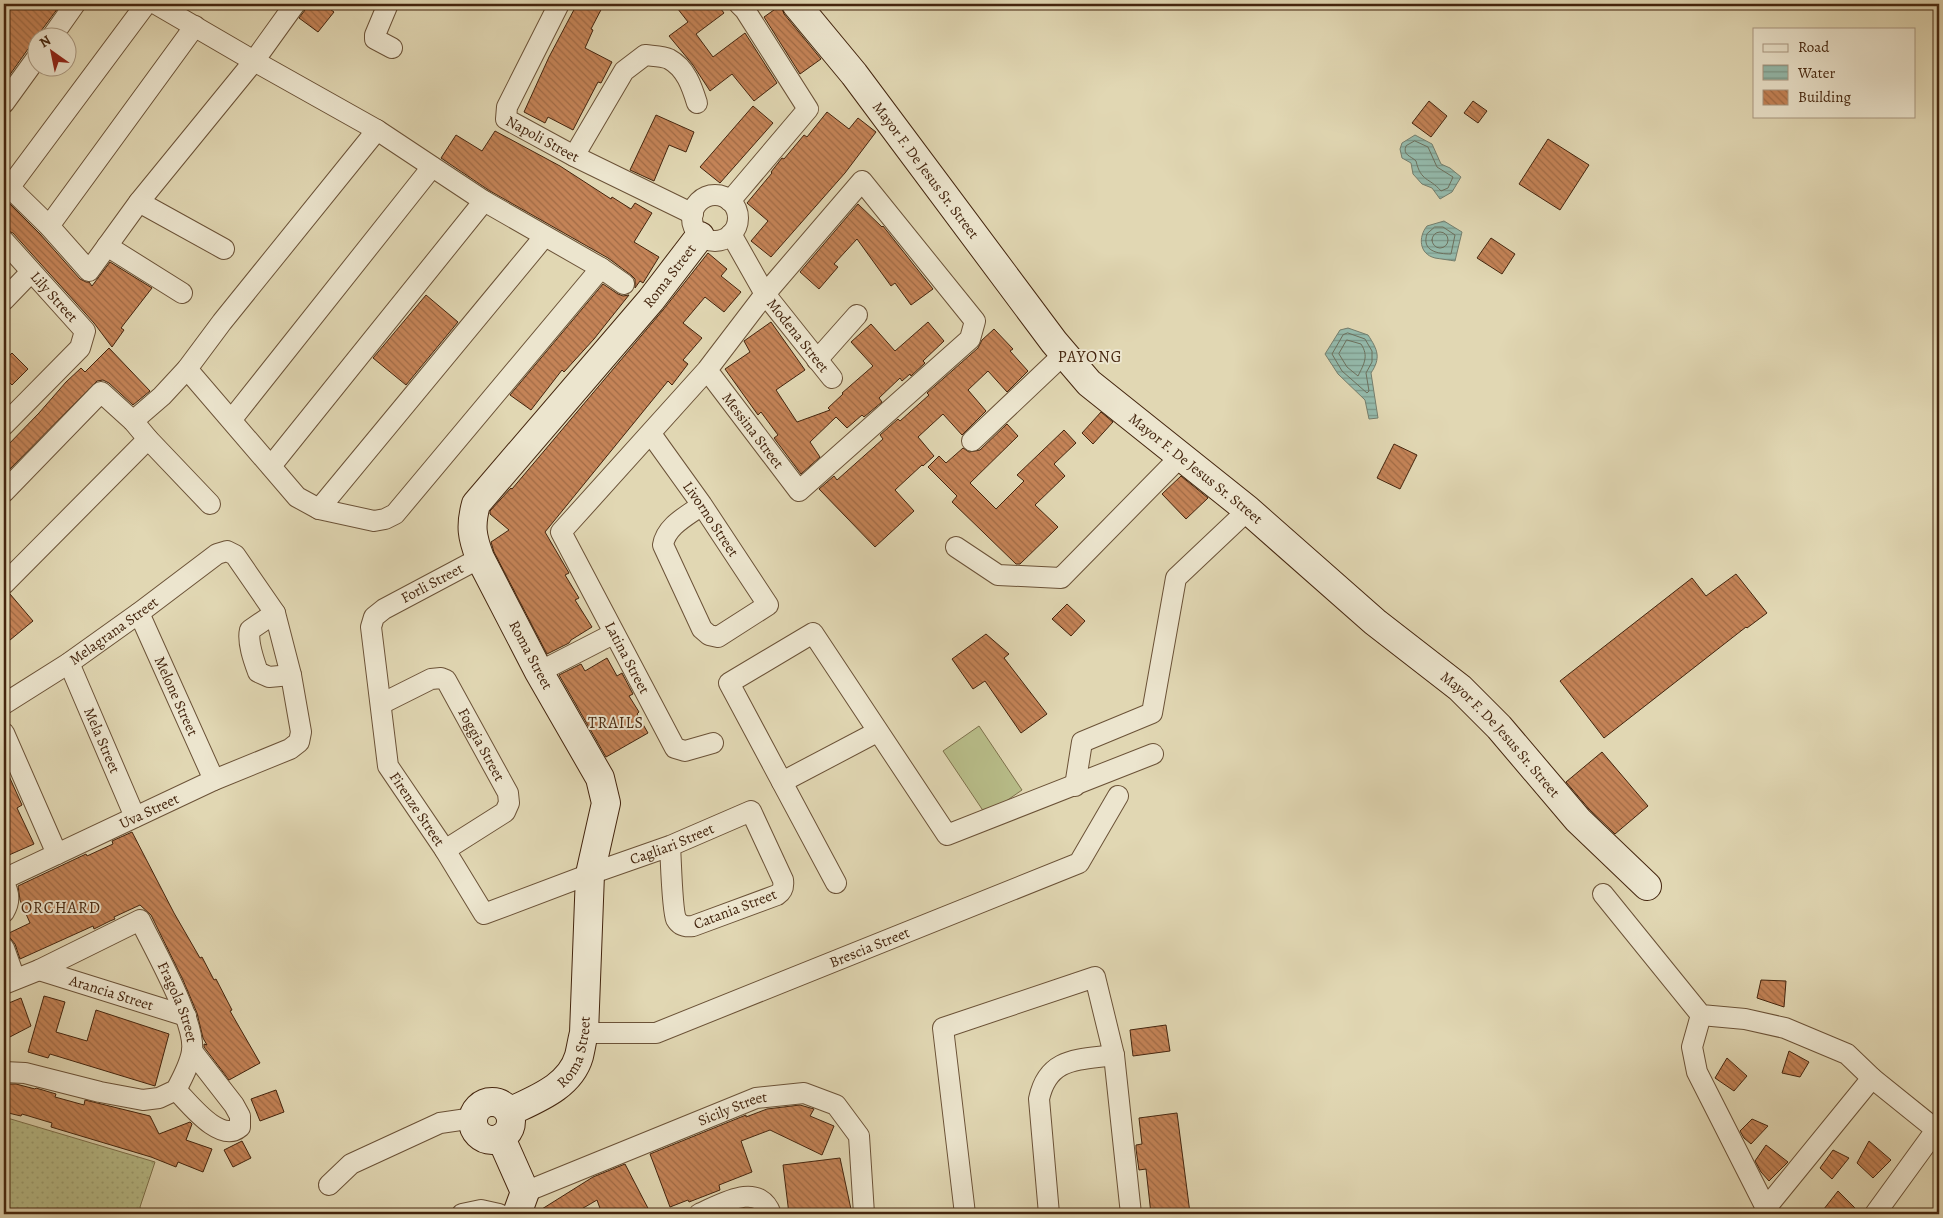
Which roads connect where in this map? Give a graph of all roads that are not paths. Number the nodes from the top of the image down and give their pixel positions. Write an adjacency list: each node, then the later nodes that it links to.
1 (75, 4): 10 (street)
2 (146, 4): 19 (street)
3 (156, 4): 9 (street)
4 (295, 4): 12 (street)
5 (388, 4): 11 (street)
6 (558, 4): 17 (street, Napoli Street)
7 (739, 4): 21 (street)
8 (796, 4): 37 (street, Mayor F. De Jesus Sr. Street)
9 (196, 26): 12 (street); 24 (street)
10 (58, 28)
11 (392, 48)
12 (254, 61): 16 (street); 22 (street)
13 (28, 70): 14 (street)
14 (4, 103)
15 (697, 103): 17 (street)
16 (377, 130): 18 (street); 39 (street)
17 (574, 156): 23 (street, Napoli Street)
18 (432, 167): 20 (street); 42 (street)
19 (6, 185): 24 (street)
20 (484, 201): 26 (street); 49 (street)
21 (730, 201): 23 (street); 25 (street)
22 (138, 202): 28 (street); 29 (street)
23 (696, 225): 25 (street); 56 (street, Roma Street)
24 (49, 226): 28 (street)
25 (731, 234): 34 (street, Modena Street)
26 (544, 237): 30 (street); 53 (street)
27 (4, 241): 31 (street, Lily Street)
28 (107, 246): 33 (street)
29 (224, 249)
30 (601, 268): 32 (street); 53 (street)
31 (31, 272): 35 (street); 44 (street, Lily Street)
32 (624, 284)
33 (182, 293)
34 (765, 294): 38 (street, Modena Street); 40 (street); 40 (street, Messina Street)
35 (4, 300)
36 (857, 315): 38 (street)
37 (1064, 354): 47 (street); 48 (street, Mayor F. De Jesus Sr. Street)
38 (817, 360): 41 (street, Modena Street)
39 (187, 369): 42 (street); 43 (street)
40 (707, 370): 45 (street)
41 (832, 378)
42 (232, 419): 49 (street)
43 (134, 421): 46 (street); 50 (street)
44 (4, 425)
45 (651, 434): 52 (street, Livorno Street); 61 (street, Latina Street)
46 (148, 439): 51 (street); 57 (street)
47 (972, 441)
48 (1180, 458): 54 (street, Mayor F. De Jesus Sr. Street); 55 (street)
49 (271, 466): 53 (street)
50 (4, 492)
51 (210, 504)
52 (702, 506): 52 (street, Livorno Street)
53 (319, 509)
54 (1248, 510): 73 (street); 84 (street, Mayor F. De Jesus Sr. Street)
55 (956, 547)
56 (480, 558): 58 (street, Forli Street); 63 (street, Roma Street)
57 (4, 584)
58 (384, 609): 66 (street, Firenze Street)
59 (138, 613): 60 (street, Melagrana Street); 62 (street, Melagrana Street); 71 (street, Melone Street)
60 (275, 613): 64 (street); 64 (street)
61 (613, 634): 63 (street); 69 (street, Latina Street)
62 (69, 663): 65 (street, Melagrana Street); 76 (street, Mela Street)
63 (539, 672): 80 (street, Roma Street)
64 (291, 675): 71 (street, Uva Street)
65 (4, 704)
66 (381, 704): 78 (street, Firenze Street); 78 (street, Foggia Street)
67 (877, 732): 72 (street); 72 (street); 73 (street)
68 (4, 733): 79 (street)
69 (713, 743)
70 (1153, 754): 73 (street)
71 (214, 780): 76 (street, Uva Street)
72 (782, 782): 82 (street)
73 (1075, 786)
74 (1118, 796): 93 (street, Brescia Street)
75 (751, 811): 77 (street, Cagliari Street); 77 (street, Catania Street)
76 (135, 817): 79 (street, Uva Street)
77 (670, 846): 80 (street, Cagliari Street)
78 (445, 850): 87 (street, Firenze Street)
79 (57, 854): 81 (street, Uva Street)
80 (590, 874): 87 (street, Cagliari Street); 93 (street, Roma Street)
81 (4, 879)
82 (836, 883)
83 (4, 884): 86 (street)
84 (1648, 886)
85 (1603, 894): 91 (street)
86 (4, 912)
87 (484, 914)
88 (4, 948): 90 (street)
89 (39, 970): 90 (street, Fragola Street); 92 (street, Arancia Street); 92 (street, Fragola Street)
90 (9, 981)
91 (1701, 1015): 97 (street); 105 (street)
92 (186, 1016): 94 (street, Fragola Street)
93 (584, 1033): 99 (street, Roma Street)
94 (192, 1051): 98 (street, Fragola Street); 98 (street)
95 (1114, 1055): 111 (street); 112 (street); 113 (street)
96 (4, 1072): 98 (street)
97 (1872, 1078): 101 (street); 105 (street)
98 (176, 1090)
99 (509, 1112): 100 (street); 102 (street)
100 (474, 1118): 102 (street); 103 (street)
101 (1938, 1131): 114 (street)
102 (501, 1138): 104 (street)
103 (329, 1185)
104 (521, 1203): 110 (street, Sicily Street)
105 (1767, 1211)
106 (462, 1214): 107 (street)
107 (499, 1214)
108 (699, 1214): 109 (street)
109 (771, 1214)
110 (864, 1214)
111 (965, 1214)
112 (1049, 1214)
113 (1131, 1214)
114 (1875, 1214)

